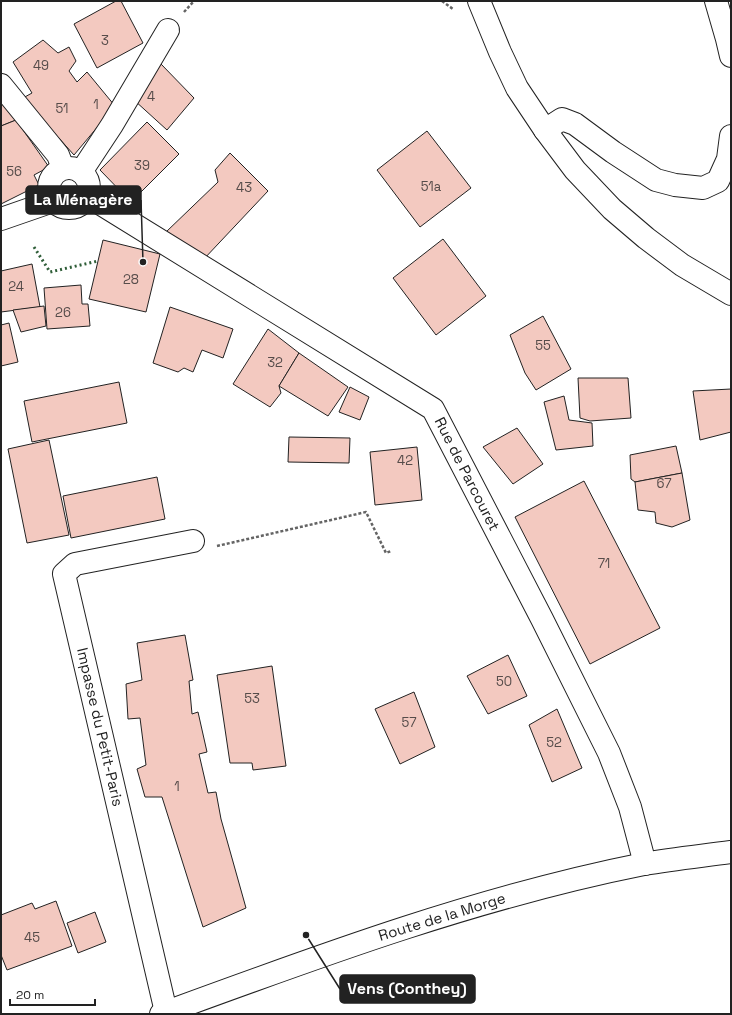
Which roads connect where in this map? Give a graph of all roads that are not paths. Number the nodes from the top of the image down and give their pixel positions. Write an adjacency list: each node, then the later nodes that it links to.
1 (479, 1): 6 (street)
2 (716, 1): 4 (street)
3 (168, 30): 8 (street)
4 (731, 56)
5 (1, 85): 8 (street)
6 (545, 130): 7 (street); 12 (street)
7 (731, 136)
8 (72, 170): 9 (street); 10 (street)
9 (88, 196): 10 (street); 15 (street, Rue de Parcouret)
10 (53, 201): 11 (street)
11 (1, 219)
12 (731, 294)
13 (193, 541): 16 (street, Impasse du Petit-Paris)
14 (731, 852): 15 (street, Route de la Morge)
15 (645, 864): 16 (street, Route de la Morge)
16 (164, 1013)

